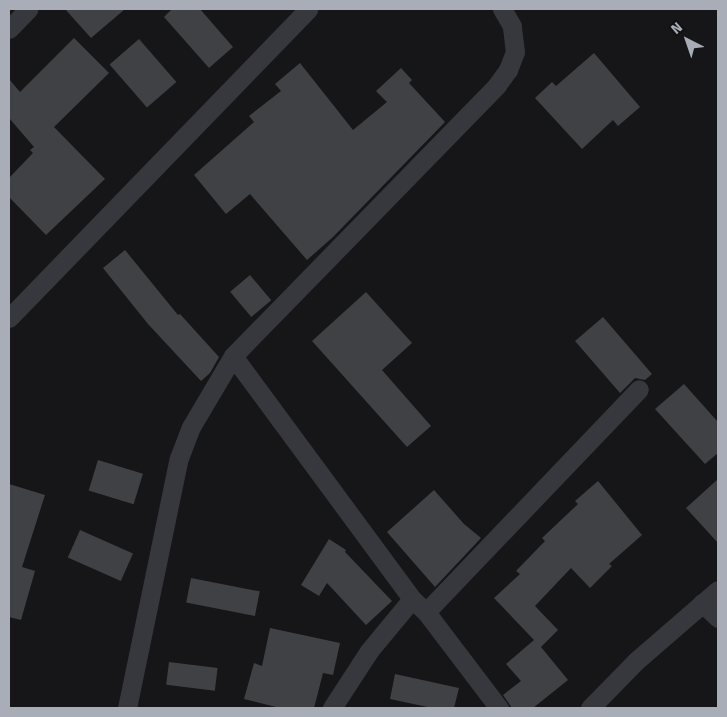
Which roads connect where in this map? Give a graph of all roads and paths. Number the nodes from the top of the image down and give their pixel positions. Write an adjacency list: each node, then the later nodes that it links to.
1 (28, 9): 4 (street)
2 (308, 9): 5 (street)
3 (502, 9): 6 (street)
4 (9, 29)
5 (9, 318)
6 (233, 356): 9 (street); 13 (street)
7 (639, 390): 11 (street)
8 (718, 590): 10 (street)
9 (412, 599): 11 (street); 14 (street)
10 (702, 603): 12 (street); 16 (street)
11 (426, 612): 15 (street)
12 (718, 618)
13 (127, 708)
14 (332, 708)
15 (499, 708)
16 (590, 708)

